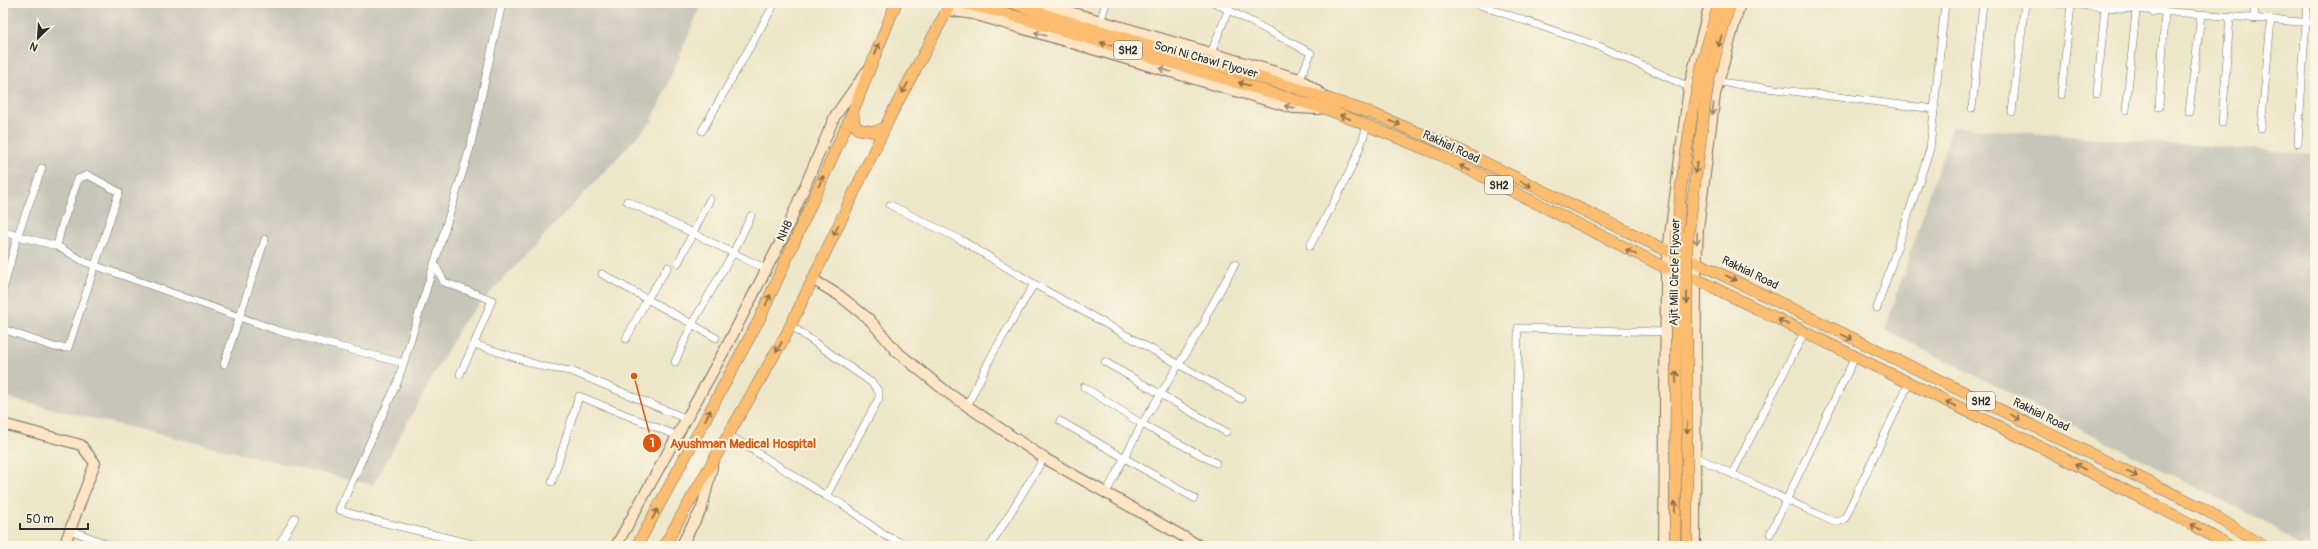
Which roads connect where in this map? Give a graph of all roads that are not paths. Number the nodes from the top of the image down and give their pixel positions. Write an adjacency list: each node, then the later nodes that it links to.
1 (502, 3): 72 (street)
2 (775, 3): 55 (street)
3 (896, 3): 37 (main road, NH8, one-way to 3)
4 (960, 3): 40 (main road, Soni Ni Chawl Flyover / SH2, one-way to 4)
5 (1013, 3): 40 (main road, Soni Ni Chawl Flyover / SH2)
6 (1042, 3): 33 (street)
7 (1106, 3): 33 (street)
8 (1215, 3): 24 (street)
9 (1474, 3): 39 (street)
10 (1710, 3): 39 (street)
11 (1719, 3): 142 (main road, Ajit Mill Circle Flyover, one-way to 11, bridge)
12 (1730, 3): 143 (main road, Ajit Mill Circle Flyover, one-way to 143, bridge)
13 (1740, 3): 38 (street)
14 (1945, 3): 46 (street)
15 (1983, 3): 45 (street)
16 (2025, 3): 49 (street)
17 (2053, 3): 21 (street)
18 (2154, 3): 27 (street)
19 (2255, 3): 31 (street)
20 (2307, 3): 34 (street)
21 (2071, 5): 22 (street); 42 (street)
22 (2090, 5): 25 (street)
23 (950, 6): 43 (street, one-way to 23); 53 (main road, one-way to 53)
24 (1229, 6): 36 (street); 40 (street)
25 (2105, 8): 26 (street); 41 (street)
26 (2136, 11): 27 (street); 47 (street)
27 (2154, 12): 28 (street)
28 (2165, 13): 29 (street); 44 (street)
29 (2201, 15): 30 (street); 50 (street)
30 (2230, 17): 31 (street); 51 (street)
31 (2254, 19): 32 (street)
32 (2271, 20): 34 (street); 54 (street)
33 (1100, 22): 36 (street)
34 (2307, 23): 35 (street); 56 (street)
35 (2315, 23)
36 (1211, 53): 40 (street)
37 (871, 64): 48 (main road, NH8); 77 (street)
38 (1719, 82): 46 (street); 70 (street, one-way to 70)
39 (1689, 87): 68 (street)
40 (1298, 89): 43 (main road, Soni Ni Chawl Flyover / SH2)
41 (2097, 93)
42 (2061, 95)
43 (1330, 106): 52 (main road, Rakhial Road / SH2, one-way to 43); 68 (main road, Rakhial Road / SH2, one-way to 68)
44 (2159, 107)
45 (1972, 108)
46 (1934, 109): 84 (street)
47 (2126, 110)
48 (853, 111): 53 (main road); 118 (main road, NH8, one-way to 48)
49 (2012, 112)
50 (2189, 112)
51 (2222, 123)
52 (1367, 125): 67 (street); 76 (main road, Rakhial Road / SH2, one-way to 52)
53 (885, 127): 79 (main road, one-way to 79)
54 (2261, 128)
55 (702, 131)
56 (2298, 143)
57 (42, 168): 64 (street)
58 (710, 199): 63 (street)
59 (627, 201): 63 (street)
60 (890, 205): 81 (street)
61 (751, 216): 69 (street)
62 (3, 232): 64 (street)
63 (693, 233): 69 (street); 71 (street)
64 (17, 237): 66 (street); 82 (street)
65 (265, 239): 85 (street)
66 (57, 246): 74 (street); 74 (street)
67 (1310, 246)
68 (1668, 251): 70 (street); 76 (street)
69 (733, 253): 77 (street); 86 (street)
70 (1696, 262): 80 (street); 146 (main road, Rakhial Road / SH2, one-way to 146)
71 (678, 263)
72 (435, 264): 93 (street); 97 (street)
73 (1235, 264): 98 (street)
74 (95, 265): 85 (street); 88 (street)
75 (668, 267): 83 (street)
76 (1666, 268): 80 (street); 89 (street)
77 (766, 269): 106 (street)
78 (602, 274): 83 (street)
79 (812, 279): 87 (main road); 105 (street)
80 (1696, 279): 90 (main road, SH2, one-way to 80); 114 (street)
81 (1034, 284): 98 (street); 105 (street)
82 (3, 290)
83 (647, 299): 86 (street); 92 (street)
84 (1877, 308)
85 (239, 317): 97 (street); 99 (street)
86 (692, 324): 91 (street); 95 (street)
87 (790, 325): 111 (main road, one-way to 111); 123 (street)
88 (3, 329)
89 (1664, 332): 140 (street); 141 (street)
90 (1804, 333): 94 (main road, SH2); 120 (street)
91 (716, 338)
92 (626, 339)
93 (474, 344): 100 (street); 106 (street)
94 (1855, 357): 101 (main road, SH2); 125 (street)
95 (675, 362)
96 (1105, 362): 103 (street)
97 (403, 363): 132 (street)
98 (1179, 363): 103 (street); 104 (street)
99 (224, 364)
100 (460, 374)
101 (1909, 384): 125 (street); 145 (main road, SH2, one-way to 101)
102 (1084, 387): 109 (street)
103 (1159, 395): 109 (street); 110 (street)
104 (1240, 399)
105 (967, 406): 115 (street)
106 (687, 420): 112 (street)
107 (1060, 421): 116 (street)
108 (3, 424): 127 (street)
109 (1142, 424): 116 (street); 119 (street)
110 (1226, 432)
111 (729, 435): 117 (main road); 123 (street)
112 (678, 436): 113 (street); 121 (street)
113 (668, 454): 118 (street); 133 (street)
114 (1696, 457): 120 (street); 144 (street)
115 (1044, 458): 122 (street); 138 (street)
116 (1124, 458): 122 (street); 124 (street)
117 (714, 460): 135 (main road); 136 (street)
118 (683, 462): 134 (main road, NH8, one-way to 118)
119 (1216, 463)
120 (1732, 474): 125 (street)
121 (552, 482)
122 (1106, 493): 139 (street)
123 (826, 496): 137 (street)
124 (1194, 498)
125 (1786, 499): 128 (street)
126 (295, 518): 131 (street)
127 (70, 530): 129 (street); 130 (street)
128 (1770, 534)
129 (64, 546)
130 (112, 546)
131 (278, 546)
132 (481, 546)
133 (616, 546)
134 (637, 546)
135 (664, 546)
136 (681, 546)
137 (908, 546)
138 (990, 546)
139 (1200, 546)
140 (1516, 546)
141 (1664, 546)
142 (1675, 546)
143 (1687, 546)
144 (1695, 546)
145 (2229, 546)
146 (2262, 546)

